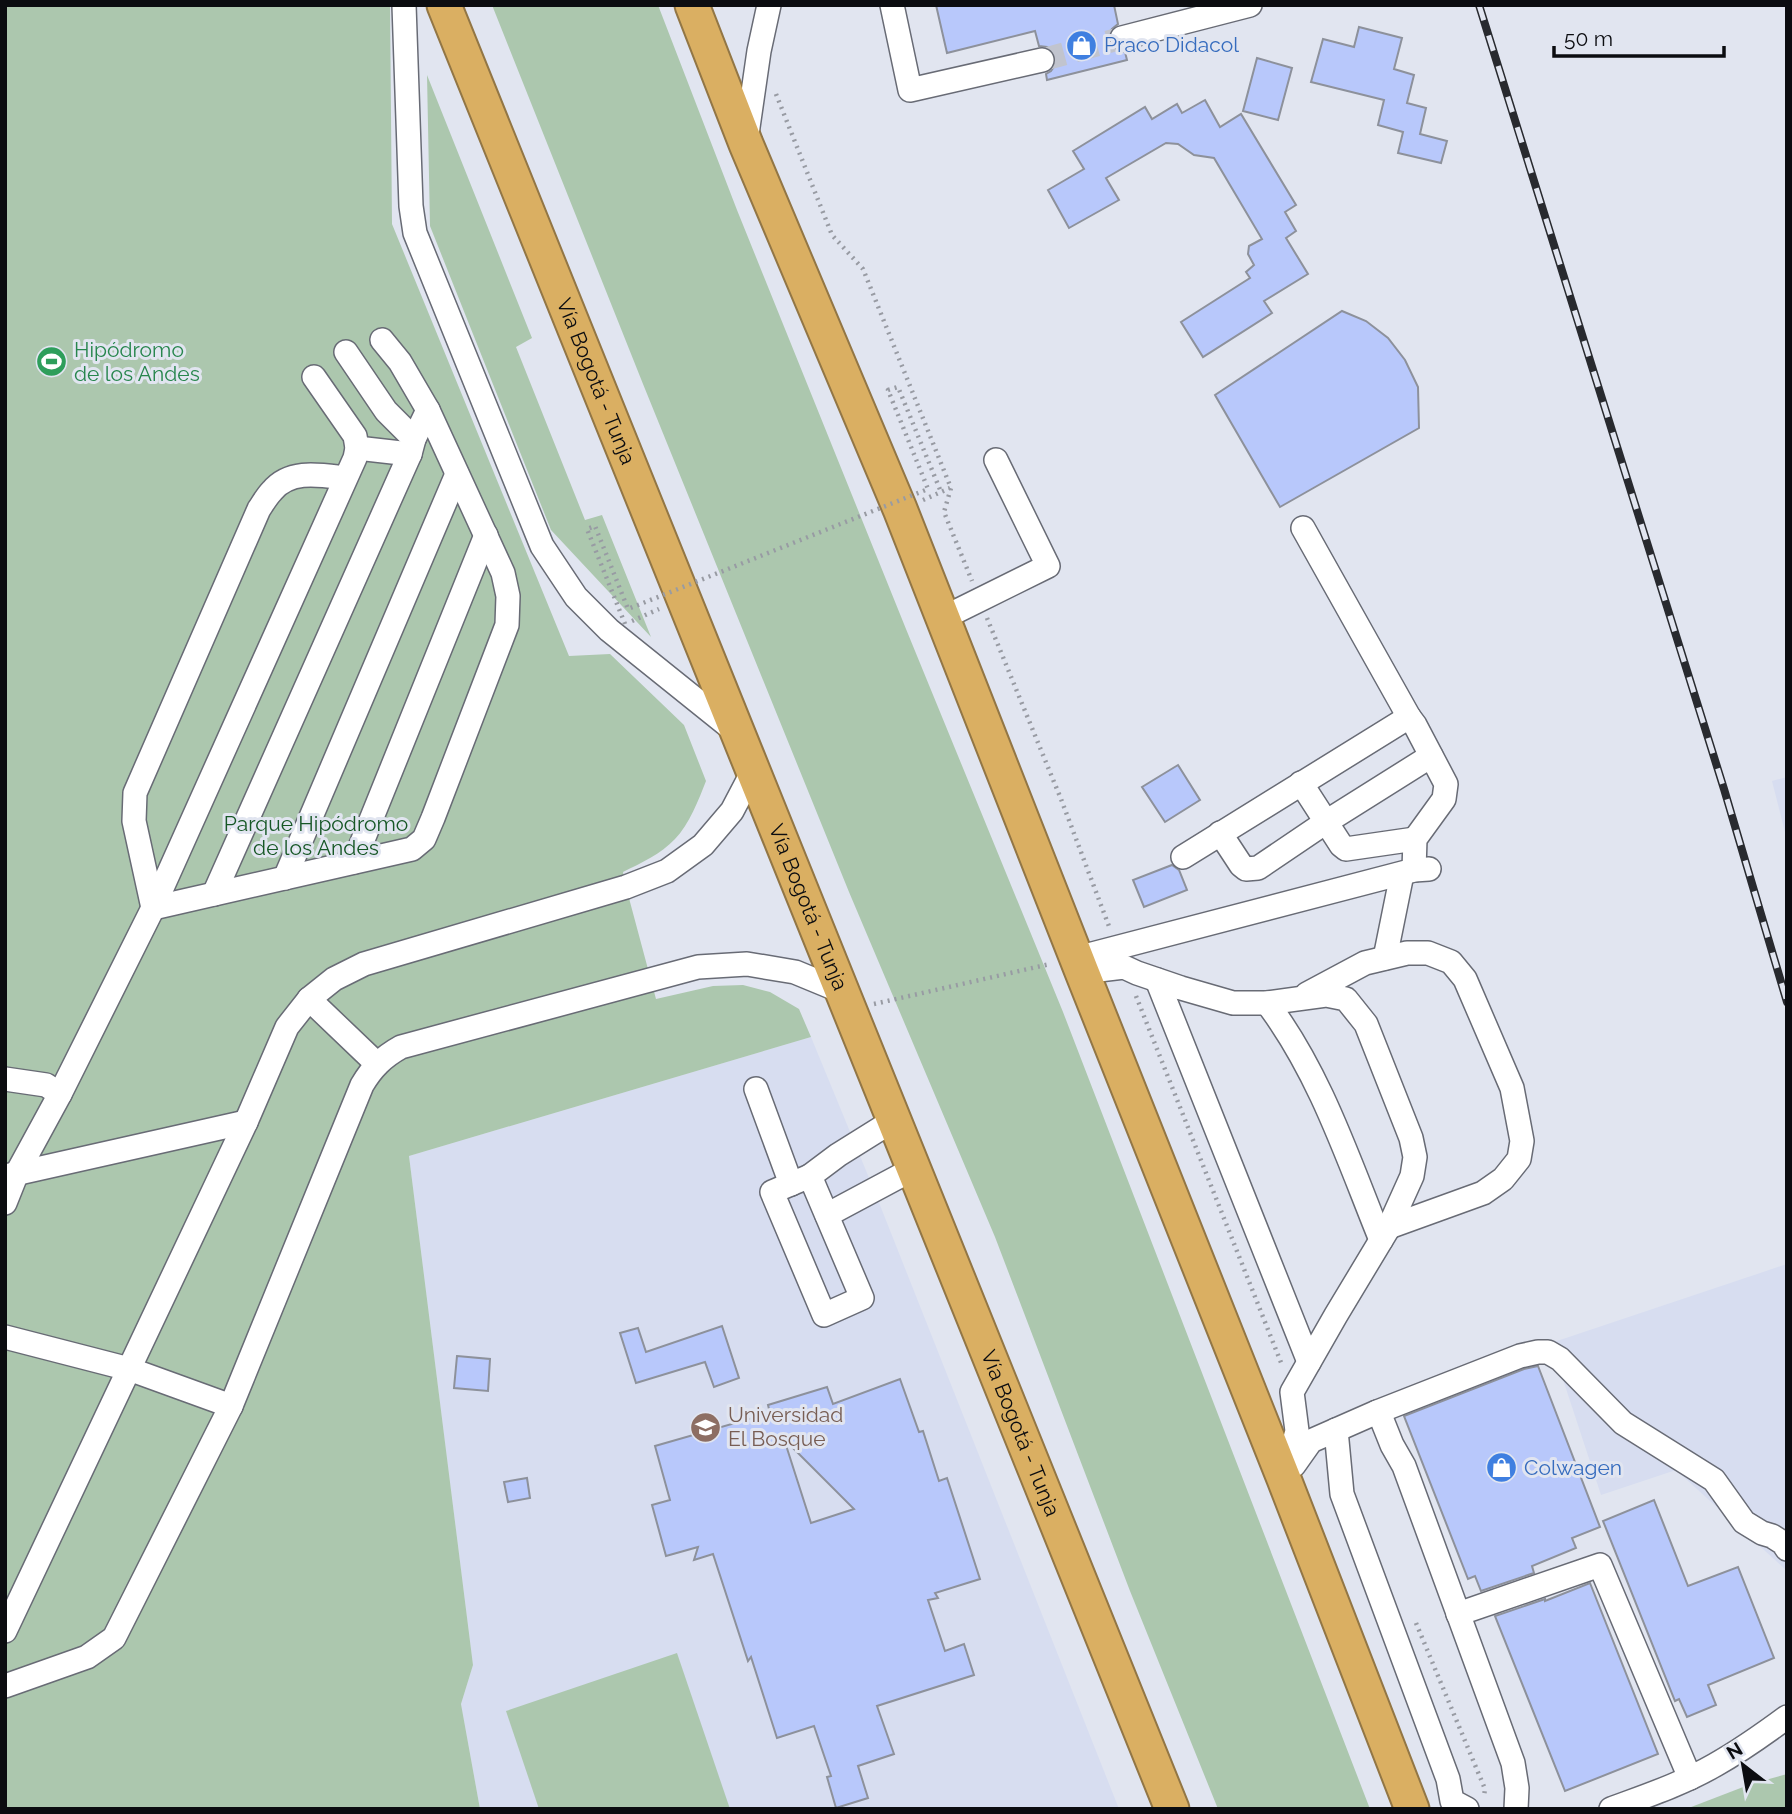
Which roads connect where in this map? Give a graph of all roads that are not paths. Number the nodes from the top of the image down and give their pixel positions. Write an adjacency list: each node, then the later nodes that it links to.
1 (404, 5): 23 (street)
2 (444, 5): 23 (highway, Vía Bogotá - Tunja)
3 (692, 5): 9 (highway)
4 (769, 5): 9 (street)
5 (892, 5): 8 (street)
6 (1250, 5): 7 (street)
7 (1122, 38)
8 (1042, 60)
9 (746, 144): 21 (highway)
10 (382, 340): 13 (street)
11 (346, 352): 14 (street)
12 (314, 377): 15 (street)
13 (428, 410): 14 (street); 17 (street)
14 (412, 446): 15 (street); 34 (street)
15 (357, 449): 18 (street)
16 (996, 460): 21 (street)
17 (457, 474): 20 (street); 33 (street)
18 (345, 478): 35 (street); 35 (street)
19 (1303, 528): 22 (street)
20 (486, 535): 31 (street); 31 (street)
21 (943, 618): 38 (highway)
22 (1409, 717): 24 (street); 26 (street)
23 (738, 733): 25 (highway, Vía Bogotá - Tunja)
24 (1431, 756): 27 (street); 29 (street)
25 (753, 771): 40 (street); 42 (highway, Vía Bogotá - Tunja)
26 (1301, 783): 27 (street); 28 (street)
27 (1326, 822): 28 (street); 29 (street)
28 (1220, 833): 30 (street)
29 (1415, 839): 32 (street)
30 (1182, 857)
31 (354, 862): 33 (street)
32 (1415, 871): 36 (street); 37 (street)
33 (285, 878): 34 (street)
34 (214, 894): 35 (street)
35 (153, 908): 47 (street)
36 (1120, 957): 38 (street); 39 (street)
37 (1385, 958): 41 (street); 55 (street)
38 (1079, 965): 62 (highway)
39 (1157, 980): 43 (street); 57 (street)
40 (309, 999): 44 (street); 49 (street)
41 (1297, 999): 43 (street); 55 (street)
42 (845, 1001): 44 (street); 48 (highway, Vía Bogotá - Tunja)
43 (1268, 1003): 55 (street)
44 (377, 1064): 59 (street)
45 (5, 1079): 47 (street)
46 (757, 1090): 52 (street)
47 (60, 1094): 51 (street)
48 (894, 1121): 50 (highway, Vía Bogotá - Tunja); 52 (street)
49 (246, 1122): 51 (street); 58 (street)
50 (913, 1169): 54 (street); 70 (highway, Vía Bogotá - Tunja)
51 (11, 1175): 53 (street)
52 (801, 1180): 54 (street); 54 (street)
53 (5, 1203)
54 (827, 1215)
55 (1385, 1233): 57 (street)
56 (5, 1337): 58 (street)
57 (1309, 1363): 62 (street)
58 (129, 1369): 59 (street); 65 (street)
59 (232, 1406): 66 (street)
60 (1377, 1412): 61 (street); 63 (street); 64 (street)
61 (1336, 1430): 62 (street); 69 (street)
62 (1284, 1479): 71 (highway)
63 (1787, 1549)
64 (1458, 1614): 68 (street); 72 (street)
65 (5, 1631)
66 (5, 1686)
67 (1787, 1717): 68 (street)
68 (1690, 1778): 73 (street)
69 (1463, 1804)
70 (1172, 1809)
71 (1412, 1809)
72 (1516, 1809)
73 (1611, 1809)

